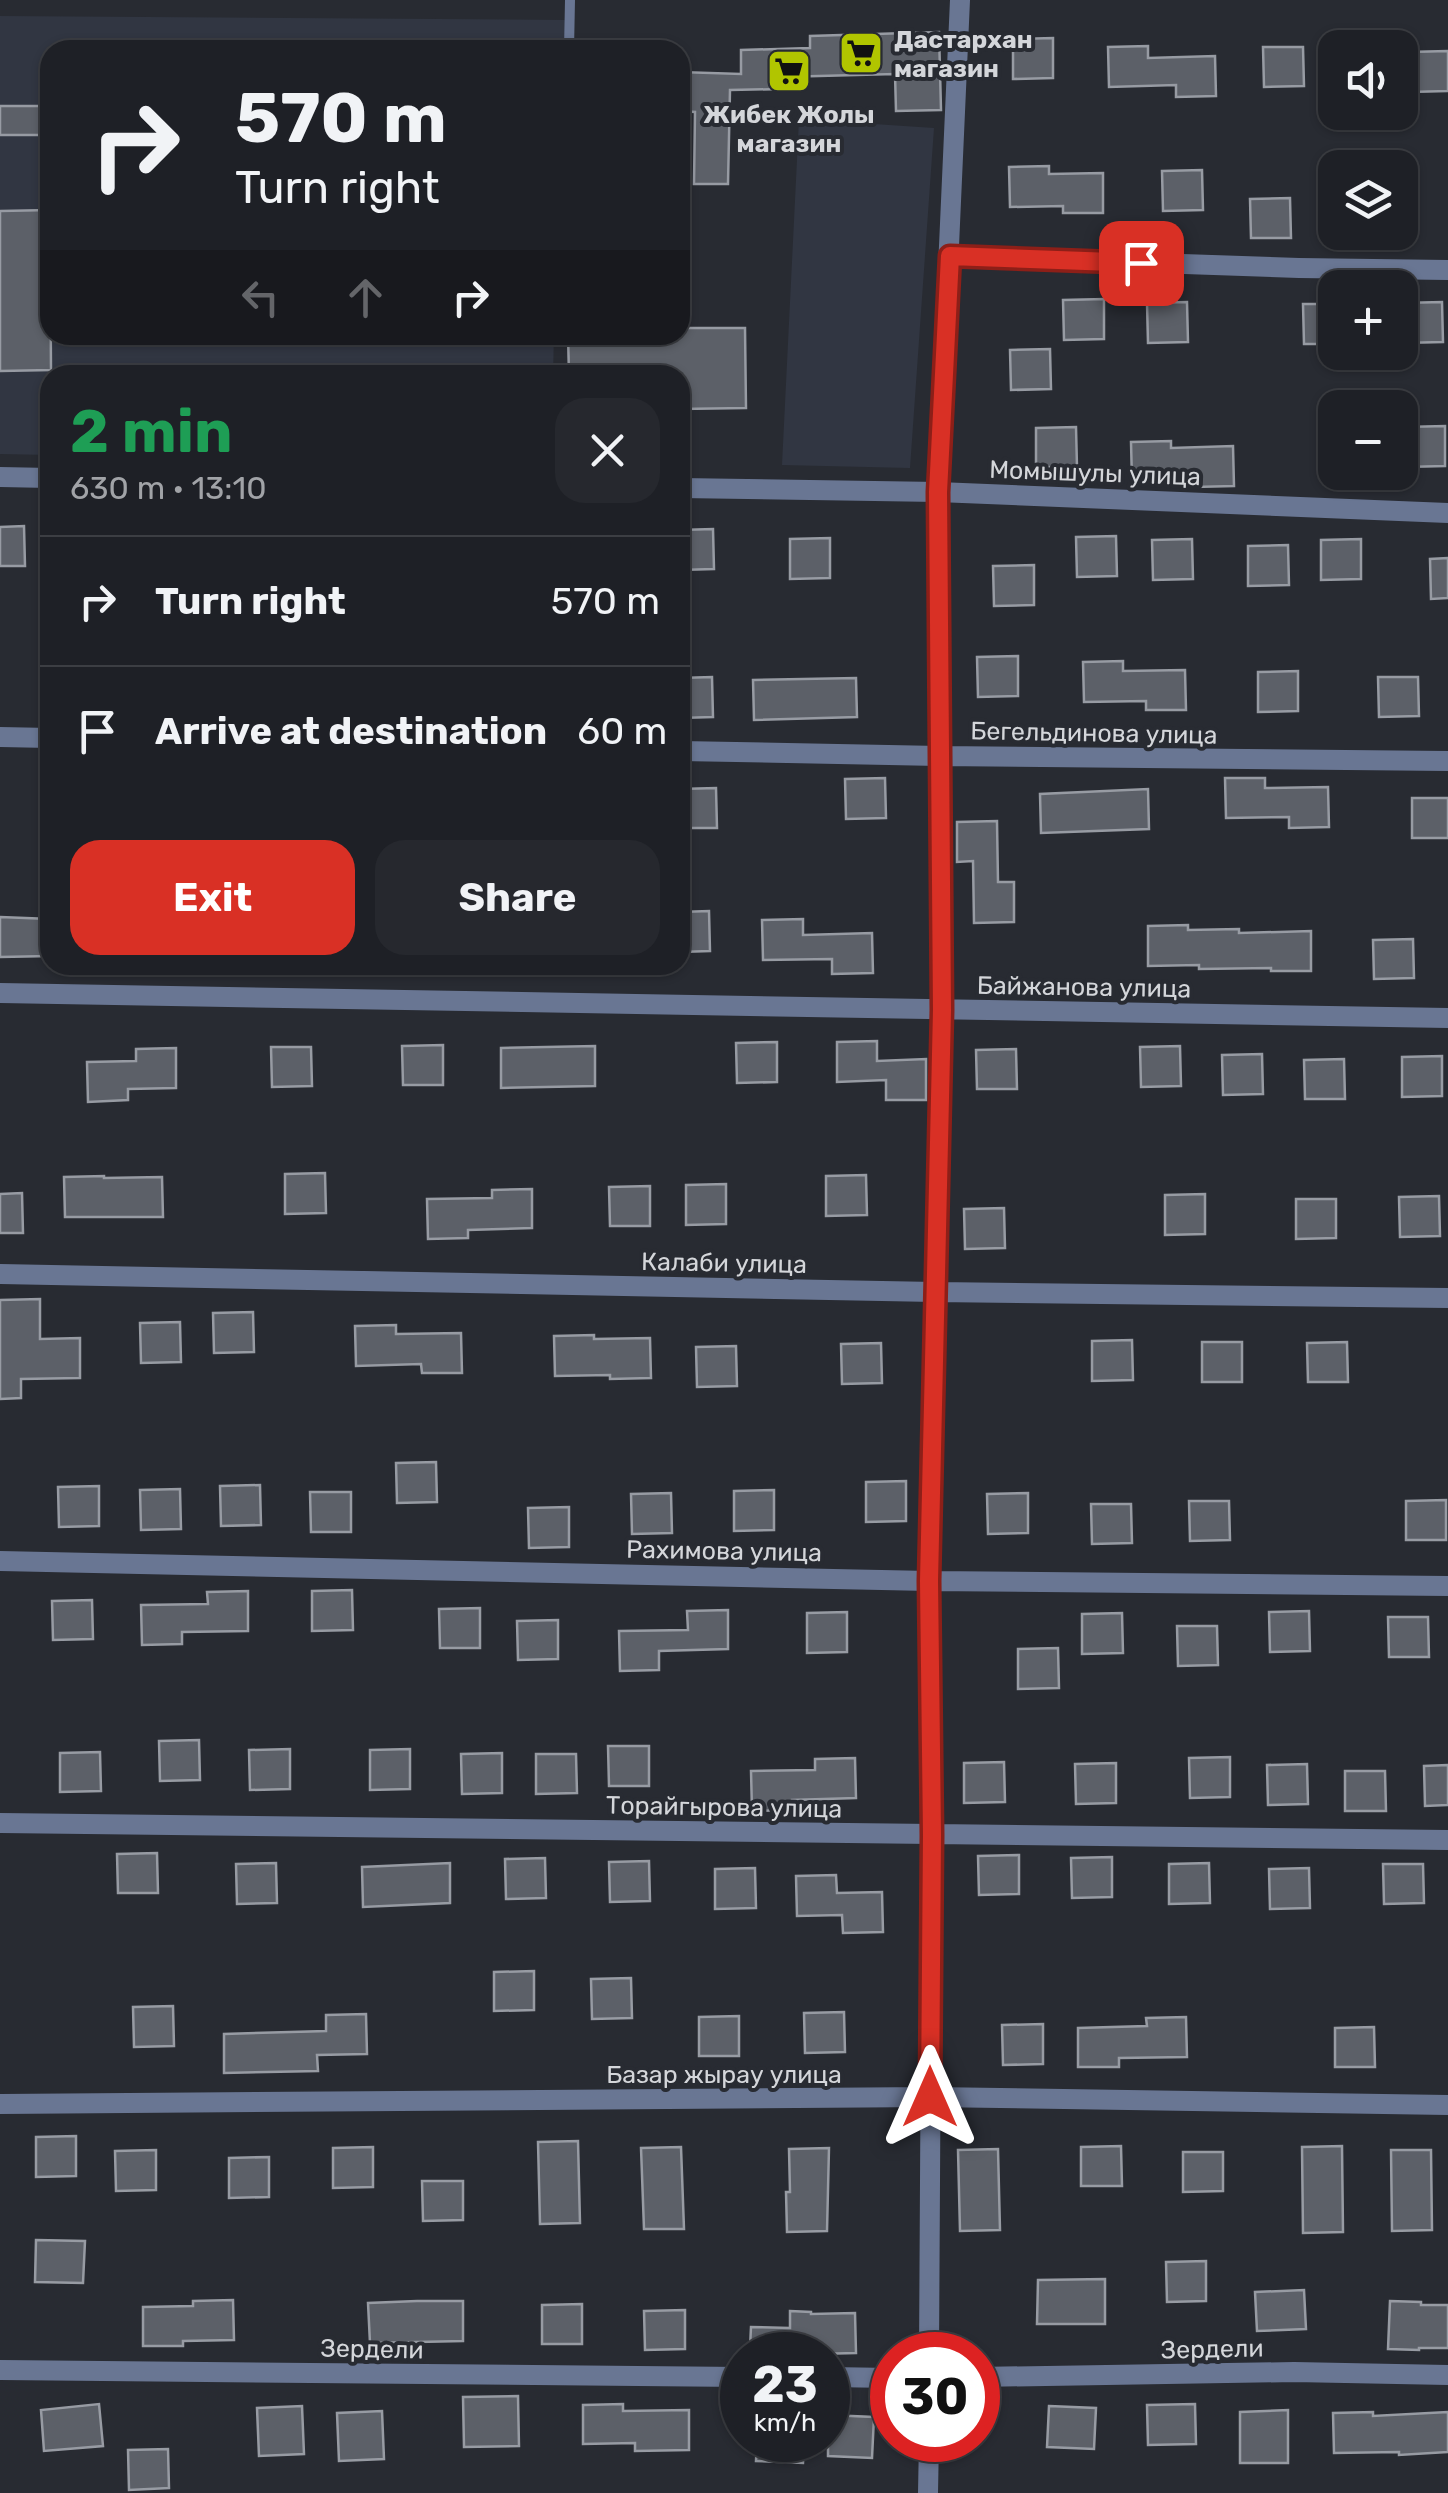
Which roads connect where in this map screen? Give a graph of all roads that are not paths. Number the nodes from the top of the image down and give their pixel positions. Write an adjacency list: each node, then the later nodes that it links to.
1 (570, 0): 3 (lane)
2 (960, 0): 4 (street)
3 (569, 40)
4 (950, 256): 5 (street); 9 (street)
5 (1448, 270)
6 (0, 478): 7 (street)
7 (40, 478)
8 (690, 488): 9 (street, Момышулы улица)
9 (938, 492): 10 (street, Момышулы улица); 14 (street)
10 (1448, 512)
11 (0, 737): 12 (street)
12 (40, 738)
13 (690, 751): 14 (street, Бегельдинова улица)
14 (939, 756): 15 (street, Бегельдинова улица); 17 (street)
15 (1448, 762)
16 (0, 993): 17 (street, Байжанова улица)
17 (942, 1010): 18 (street, Байжанова улица); 20 (street)
18 (1448, 1018)
19 (0, 1274): 20 (street, Калаби улица)
20 (935, 1292): 21 (street, Калаби улица); 23 (street)
21 (1448, 1298)
22 (0, 1561): 23 (street, Рахимова улица)
23 (929, 1581): 24 (street, Рахимова улица); 26 (street)
24 (1448, 1586)
25 (0, 1823): 26 (street, Торайгырова улица)
26 (932, 1835): 27 (street, Торайгырова улица); 28 (street)
27 (1448, 1840)
28 (930, 2097): 29 (street, Базар жырау улица); 30 (street, Базар жырау улица); 31 (street)
29 (0, 2104)
30 (1448, 2105)
31 (929, 2332)
32 (0, 2370): 34 (street, Зердели)
33 (1448, 2374): 35 (street, Зердели)
34 (720, 2377)
35 (1000, 2377)
36 (928, 2462): 37 (street)
37 (928, 2493)

